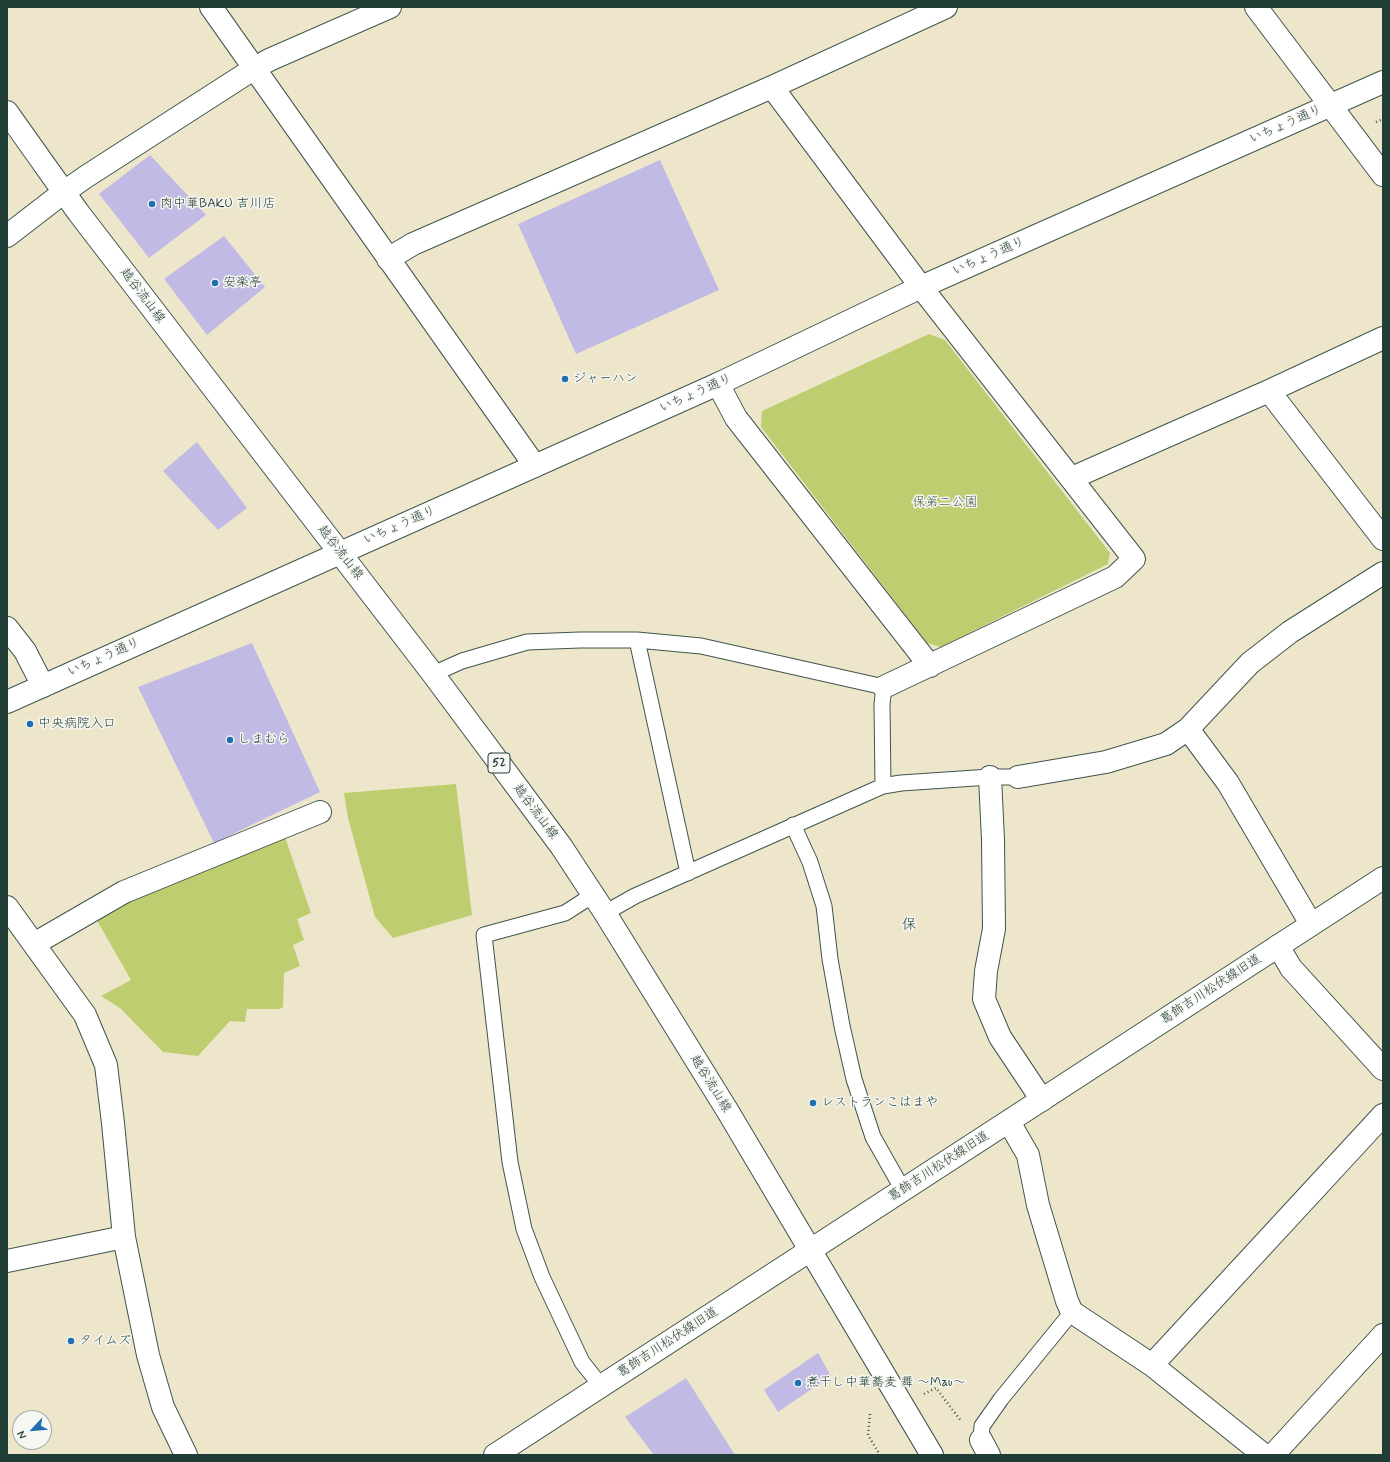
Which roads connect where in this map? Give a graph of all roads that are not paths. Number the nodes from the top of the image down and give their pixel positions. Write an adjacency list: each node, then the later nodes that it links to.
1 (211, 7): 5 (street)
2 (390, 7): 5 (street)
3 (946, 7): 7 (street)
4 (1256, 7): 8 (street)
5 (255, 68): 11 (street); 13 (street)
6 (1383, 82): 8 (street, いちょう通り)
7 (772, 87): 13 (street); 14 (street)
8 (1330, 105): 10 (street); 14 (street, いちょう通り)
9 (7, 112): 11 (street, 越谷流山線 / 52)
10 (1383, 175)
11 (64, 192): 12 (street); 21 (street, 越谷流山線 / 52)
12 (7, 236)
13 (388, 259): 18 (street)
14 (921, 287): 16 (street, いちょう通り); 19 (street)
15 (1383, 338): 17 (street)
16 (718, 384): 18 (street, いちょう通り); 25 (street)
17 (1269, 391): 19 (street); 20 (street)
18 (535, 466): 21 (street, いちょう通り)
19 (1072, 478): 25 (street)
20 (1383, 539)
21 (340, 553): 26 (street, 越谷流山線 / 52); 27 (street, いちょう通り)
22 (1383, 573): 30 (street)
23 (7, 628): 27 (street)
24 (637, 640): 26 (lane); 28 (lane); 36 (lane)
25 (930, 666): 28 (street)
26 (433, 674): 38 (street, 越谷流山線 / 52)
27 (43, 686): 29 (street, いちょう通り)
28 (884, 687): 33 (lane)
29 (7, 702)
30 (1188, 729): 32 (street); 41 (street)
31 (990, 777): 32 (lane); 33 (lane); 45 (street)
32 (1018, 778)
33 (883, 786): 35 (lane)
34 (320, 812): 42 (street)
35 (793, 826): 36 (lane); 48 (lane)
36 (688, 873): 40 (lane)
37 (1383, 878): 41 (street, 葛飾吉川松伏線旧道)
38 (593, 895): 40 (street, 越谷流山線 / 52); 55 (lane)
39 (7, 907): 42 (street)
40 (605, 913): 50 (street, 越谷流山線 / 52)
41 (1311, 924): 43 (street, 葛飾吉川松伏線旧道)
42 (34, 944): 49 (street)
43 (1278, 946): 44 (street); 45 (street, 葛飾吉川松伏線旧道)
44 (1383, 1069)
45 (1042, 1100): 47 (street, 葛飾吉川松伏線旧道)
46 (1383, 1114): 54 (street)
47 (1009, 1122): 48 (street, 葛飾吉川松伏線旧道); 52 (street)
48 (903, 1190): 50 (street, 葛飾吉川松伏線旧道)
49 (124, 1237): 51 (street); 57 (street)
50 (811, 1251): 55 (street, 葛飾吉川松伏線旧道); 59 (street, 越谷流山線 / 52)
51 (7, 1260)
52 (1072, 1312): 54 (street); 56 (lane)
53 (1383, 1335): 61 (street)
54 (1152, 1365): 60 (street)
55 (601, 1386): 58 (street, 葛飾吉川松伏線旧道)
56 (985, 1448)
57 (186, 1455)
58 (495, 1455)
59 (932, 1455)
60 (1264, 1455)
61 (1273, 1455)

